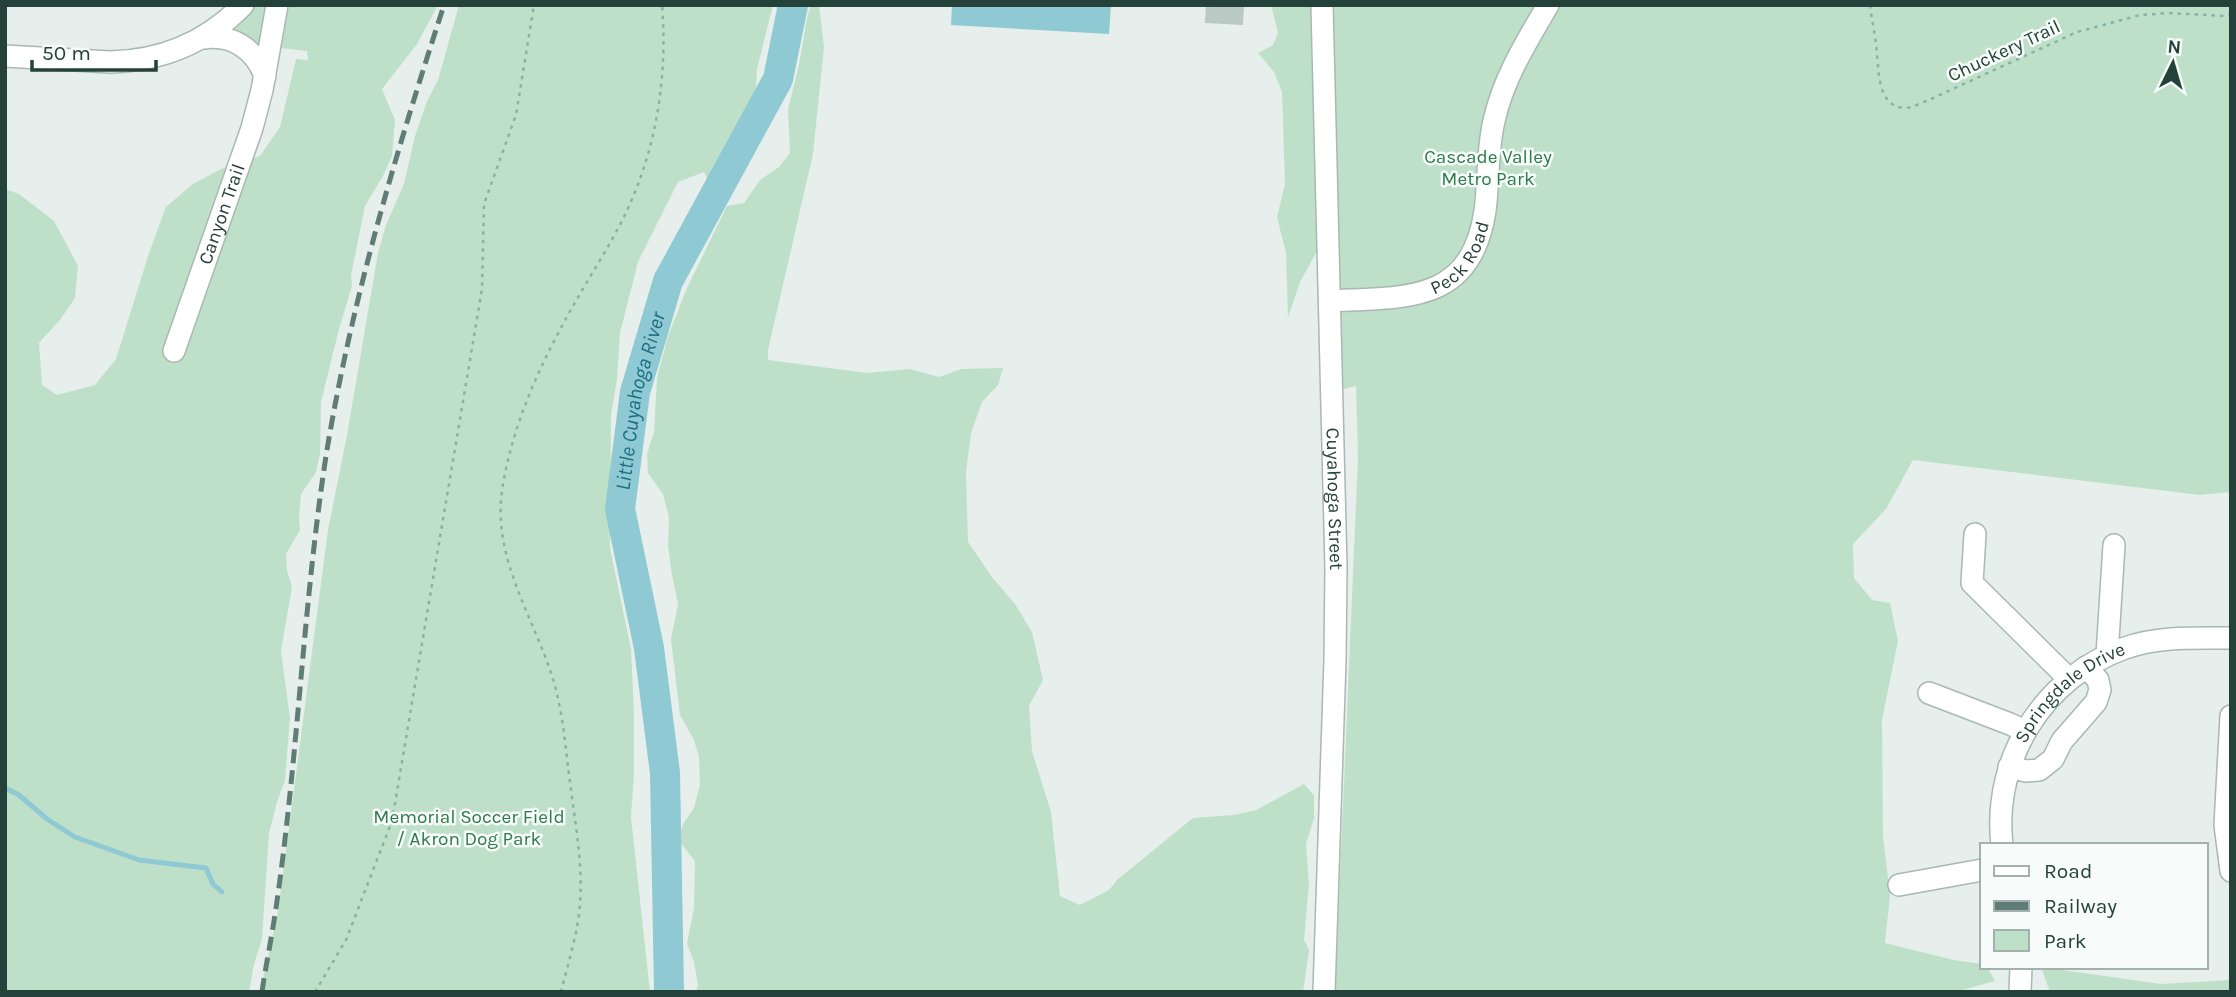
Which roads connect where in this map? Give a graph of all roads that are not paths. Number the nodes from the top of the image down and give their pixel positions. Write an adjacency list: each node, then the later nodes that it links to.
1 (243, 5): 5 (street)
2 (277, 5): 7 (street, Canyon Trail)
3 (1322, 5): 8 (street, Cuyahoga Street)
4 (1548, 5): 8 (street, Peck Road)
5 (204, 38): 6 (street); 7 (street)
6 (5, 56)
7 (265, 76): 9 (street, Canyon Trail)
8 (1330, 301): 24 (street, Cuyahoga Street)
9 (174, 351)
10 (1975, 534): 14 (street)
11 (2114, 545): 13 (street)
12 (2231, 638): 13 (street, Springdale Drive)
13 (2107, 656): 14 (street, Springdale Drive)
14 (2077, 673): 17 (street, Springdale Drive); 18 (street)
15 (1929, 693): 17 (street)
16 (2231, 716): 21 (street)
17 (2025, 731): 18 (street, Springdale Drive)
18 (2009, 767): 19 (street, Springdale Drive)
19 (2001, 843)
20 (1980, 870): 22 (street)
21 (2231, 872)
22 (1899, 885)
23 (2021, 969): 25 (street)
24 (1324, 992)
25 (2020, 992)

